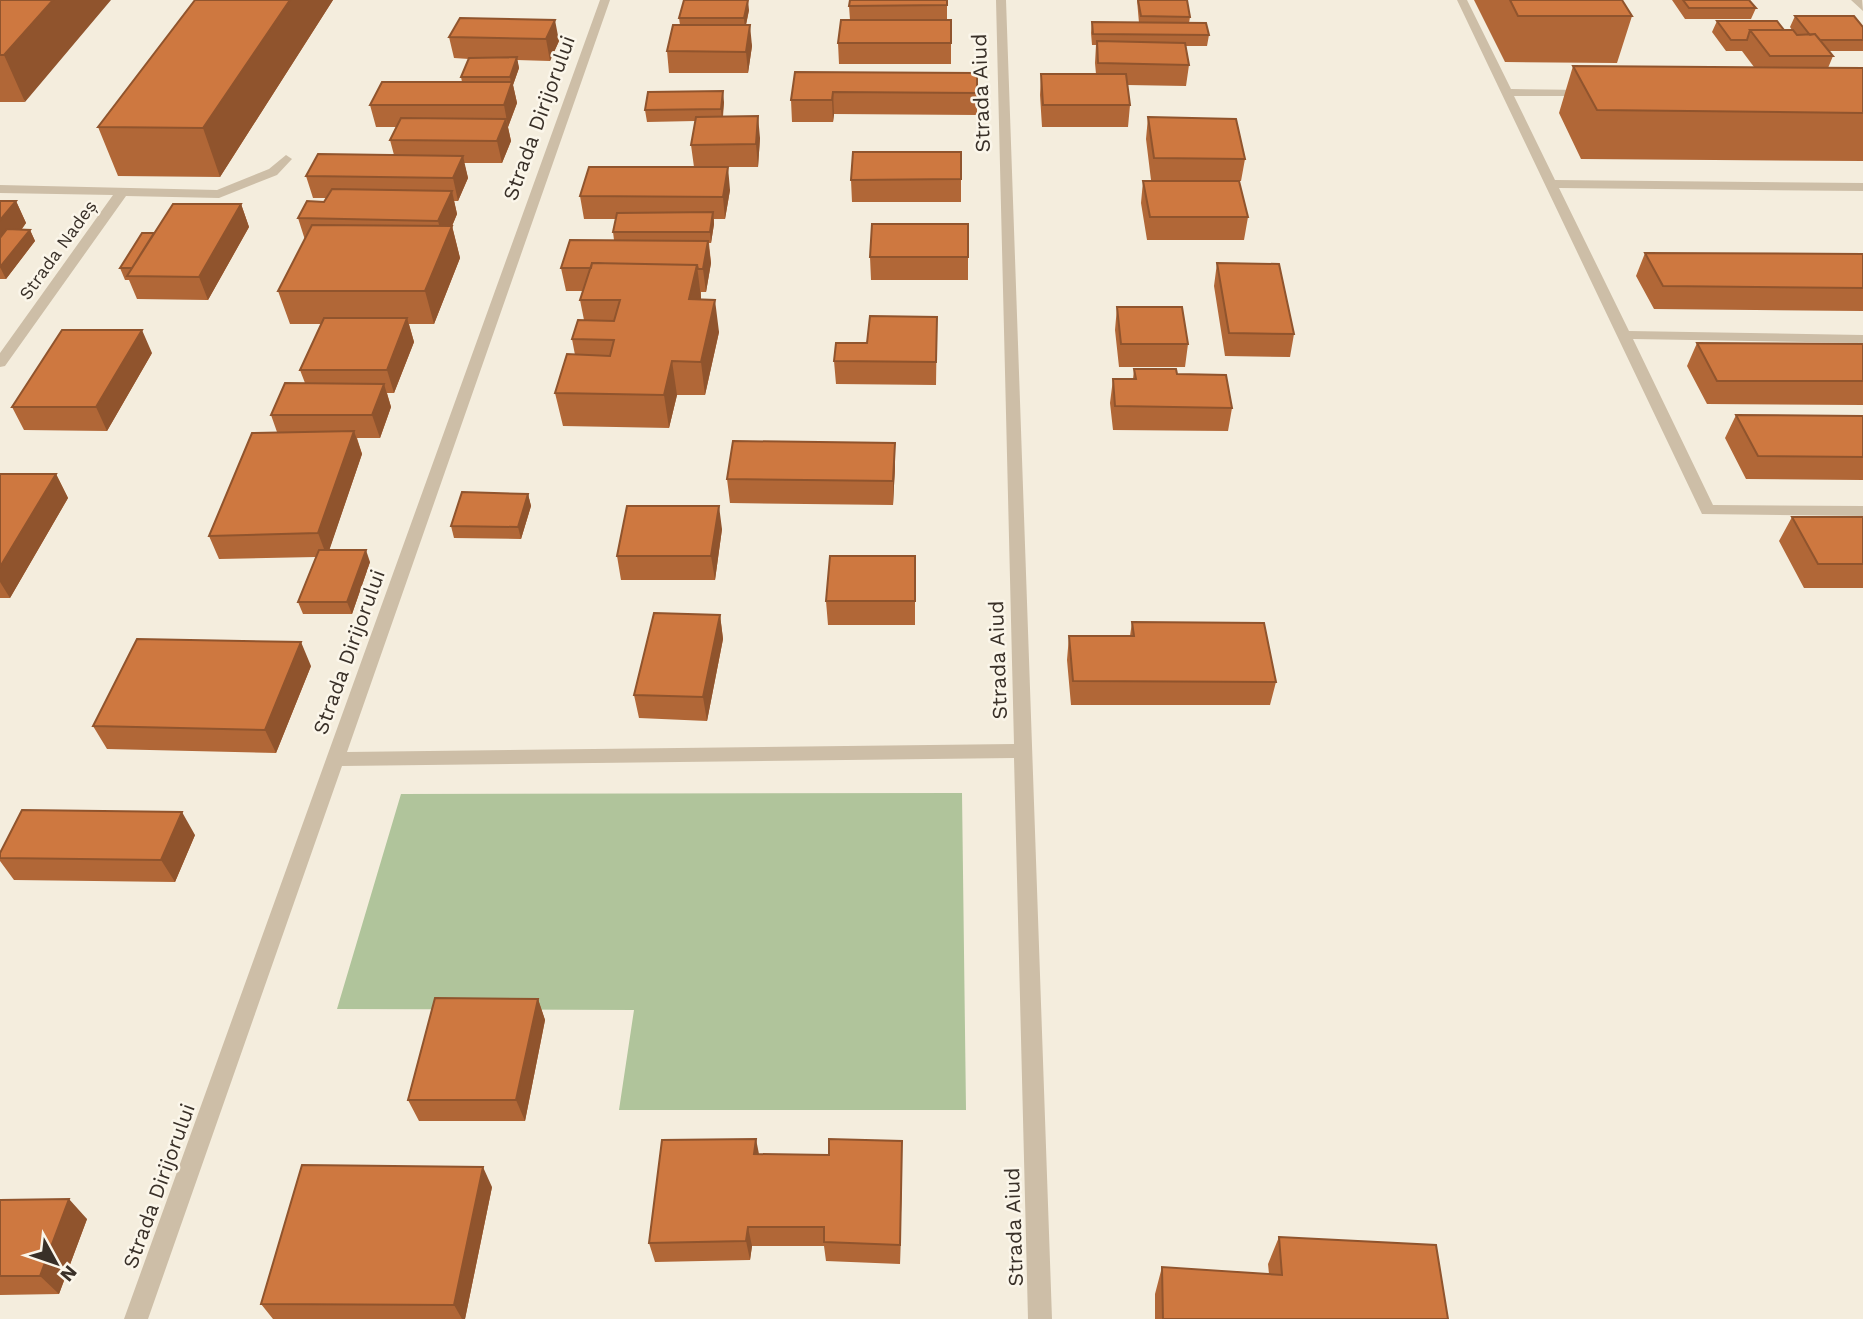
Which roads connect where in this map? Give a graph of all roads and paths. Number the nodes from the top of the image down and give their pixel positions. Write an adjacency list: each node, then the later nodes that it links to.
1 (605, 0): 18 (street, Strada Dirijorului)
2 (1001, 0): 17 (street, Strada Aiud)
3 (1462, 0): 6 (street)
4 (1856, 0): 5 (street)
5 (1863, 8)
6 (1506, 92): 7 (street); 9 (street)
7 (1602, 93)
8 (286, 159): 12 (street, Strada Nadeș)
9 (1550, 184): 10 (street); 13 (street)
10 (1863, 187)
11 (0, 189): 12 (street, Strada Nadeș)
12 (122, 192): 15 (street, Strada Nadeș)
13 (1623, 335): 14 (street); 16 (street)
14 (1863, 339)
15 (0, 363)
16 (1863, 511)
17 (1023, 751): 18 (street); 20 (street, Strada Aiud)
18 (335, 759): 19 (street, Strada Dirijorului)
19 (136, 1319)
20 (1040, 1319)

